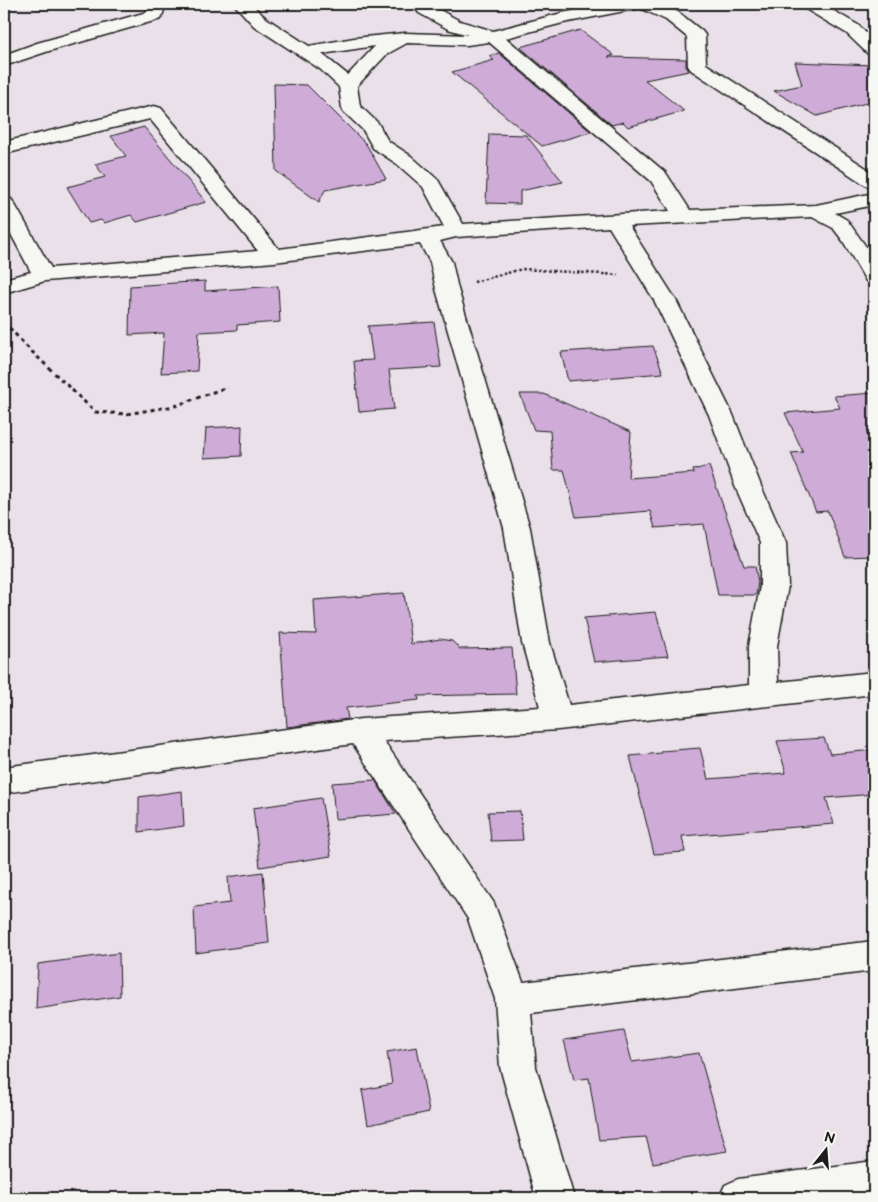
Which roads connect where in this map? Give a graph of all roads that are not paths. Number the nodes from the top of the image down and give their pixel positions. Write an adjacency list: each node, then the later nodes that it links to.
1 (242, 4): 11 (street)
2 (636, 4): 6 (street)
3 (645, 4): 15 (street)
4 (810, 4): 10 (street)
5 (425, 6): 8 (street); 9 (street)
6 (602, 8): 8 (street)
7 (162, 9): 12 (street)
8 (493, 36): 9 (street); 19 (street)
9 (405, 38): 11 (street); 13 (street)
10 (874, 50)
11 (305, 52): 13 (street)
12 (4, 61)
13 (348, 85): 21 (street)
14 (4, 148): 23 (street)
15 (874, 182)
16 (874, 199): 18 (street)
17 (4, 203): 24 (street)
18 (816, 210): 19 (street); 25 (street)
19 (684, 216): 20 (street)
20 (616, 220): 21 (street); 28 (street)
21 (456, 231): 22 (street)
22 (427, 237): 23 (street); 29 (street)
23 (274, 256): 24 (street)
24 (44, 275): 26 (street)
25 (874, 276)
26 (4, 286)
27 (874, 683): 28 (street)
28 (764, 694): 29 (street)
29 (558, 718): 30 (street)
30 (360, 730): 31 (street); 33 (street)
31 (4, 780)
32 (874, 956): 33 (street)
33 (512, 999): 35 (street)
34 (874, 1180): 36 (street)
35 (555, 1198)
36 (738, 1198)

